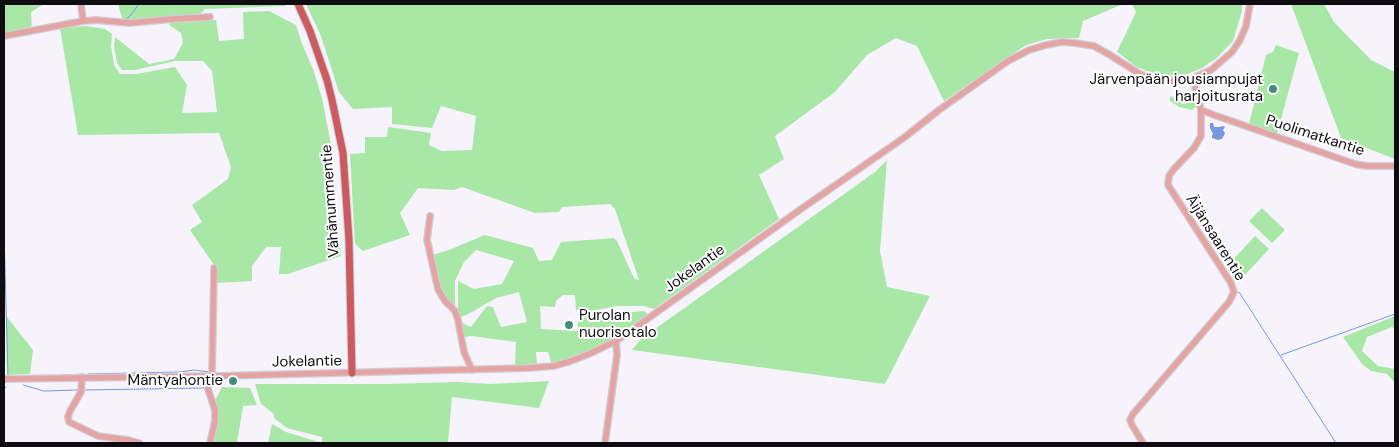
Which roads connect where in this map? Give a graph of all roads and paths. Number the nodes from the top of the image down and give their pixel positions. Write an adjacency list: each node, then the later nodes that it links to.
1 (81, 4): 5 (street)
2 (298, 4): 14 (main road, Vähänummentie)
3 (1250, 4): 7 (street, Jokelantie)
4 (210, 17): 5 (street)
5 (83, 21): 6 (street)
6 (4, 36)
7 (1193, 78): 8 (street, Äijänsaarentie); 12 (street, Jokelantie)
8 (1201, 110): 9 (street, Puolimatkantie); 21 (street, Äijänsaarentie)
9 (1395, 166)
10 (430, 216): 13 (street)
11 (214, 268): 15 (street)
12 (616, 341): 13 (street, Jokelantie); 20 (street)
13 (472, 370): 14 (street, Jokelantie)
14 (352, 373): 15 (street, Jokelantie)
15 (209, 376): 16 (street, Jokelantie); 19 (street)
16 (82, 378): 17 (street, Jokelantie); 18 (street)
17 (4, 380)
18 (139, 443)
19 (210, 443)
20 (605, 443)
21 (1143, 443)

